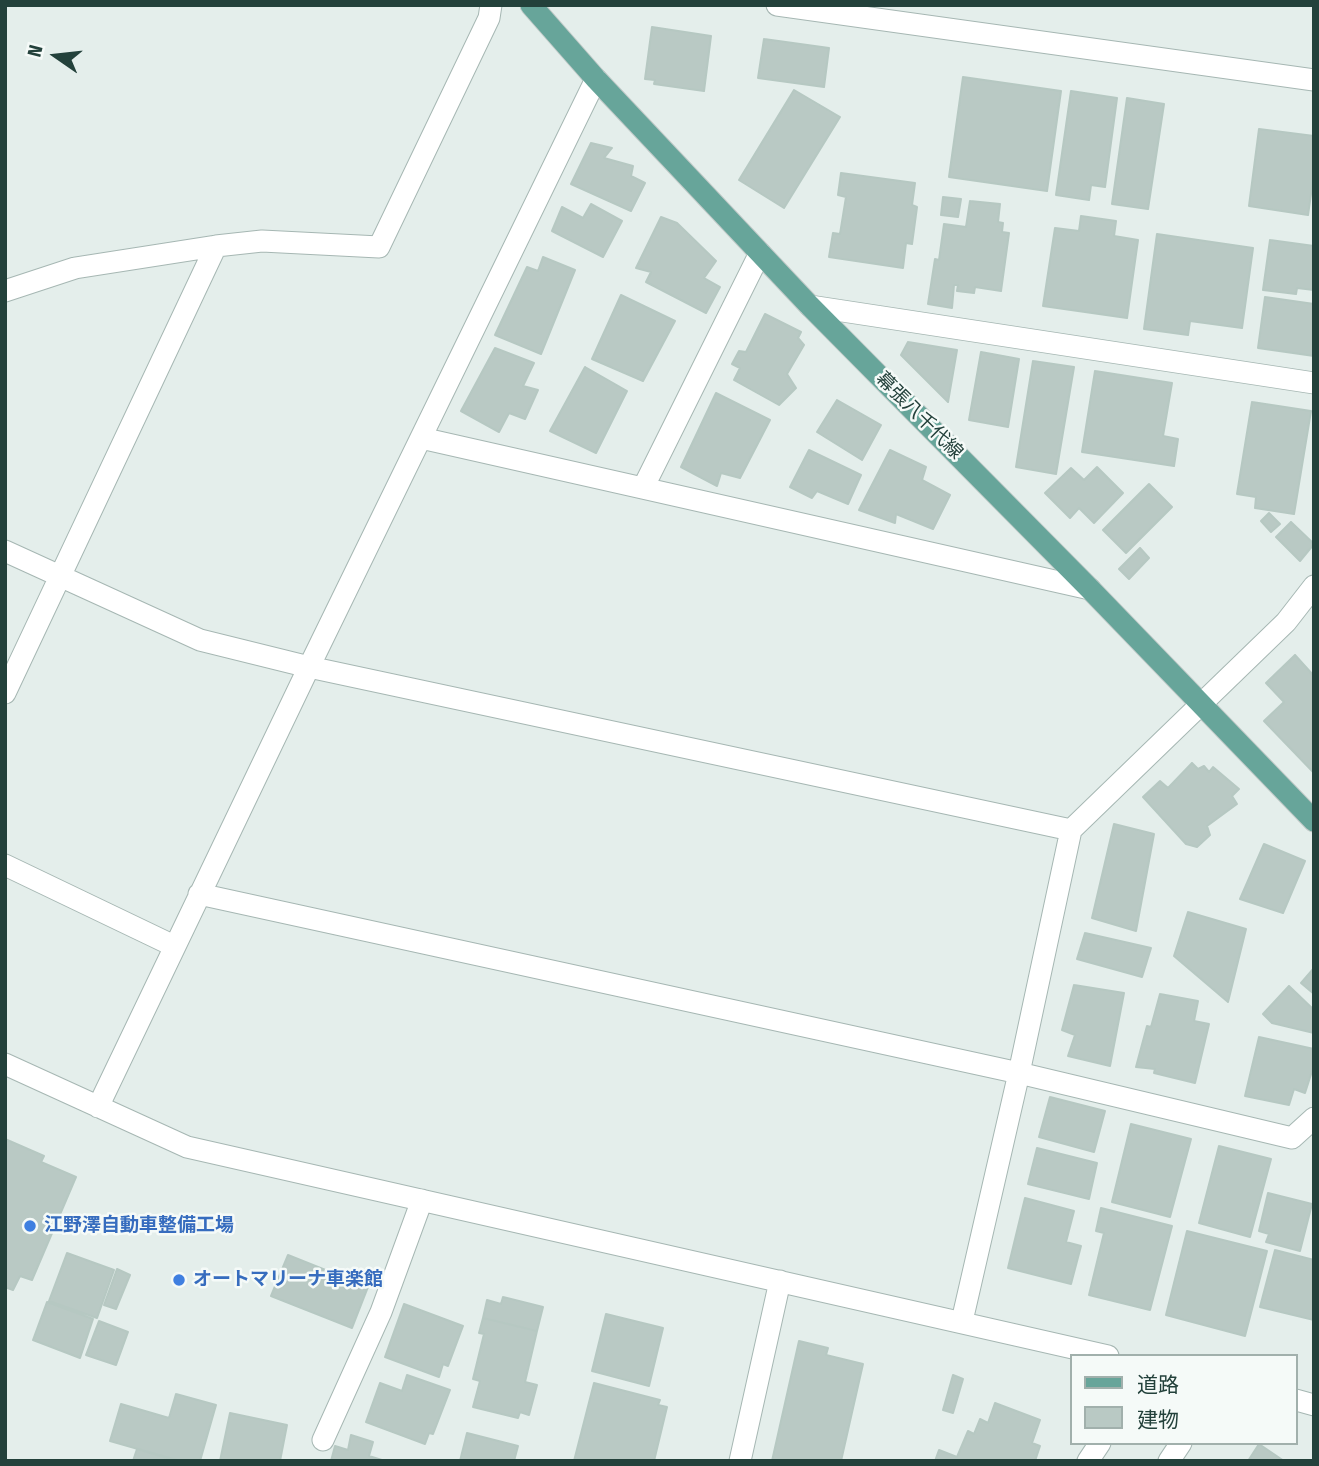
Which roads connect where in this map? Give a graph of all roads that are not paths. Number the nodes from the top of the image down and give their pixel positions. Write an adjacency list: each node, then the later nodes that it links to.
1 (491, 5): 6 (street)
2 (531, 5): 4 (main road, 幕張八千代線)
3 (777, 5): 5 (street)
4 (596, 79): 7 (main road, 幕張八千代線); 11 (street)
5 (1314, 80)
6 (216, 246): 8 (street); 14 (street)
7 (760, 253): 9 (main road, 幕張八千代線); 12 (street)
8 (5, 291)
9 (810, 306): 10 (street); 16 (main road, 幕張八千代線)
10 (1314, 383)
11 (421, 438): 12 (street); 17 (street)
12 (643, 488): 16 (street)
13 (5, 551): 14 (street)
14 (61, 577): 17 (street); 18 (street)
15 (1314, 586): 19 (street)
16 (1090, 589): 19 (main road, 幕張八千代線)
17 (309, 667): 21 (street); 23 (street)
18 (5, 693)
19 (1200, 704): 20 (main road, 幕張八千代線); 21 (street)
20 (1314, 821)
21 (1070, 830): 26 (street)
22 (5, 865): 24 (street)
23 (198, 894): 24 (street); 26 (street)
24 (174, 946): 27 (street)
25 (5, 1064): 27 (street)
26 (1019, 1073): 28 (street); 31 (street)
27 (97, 1107): 29 (street)
28 (1314, 1118)
29 (422, 1200): 30 (street); 33 (street)
30 (780, 1281): 31 (street); 36 (street)
31 (962, 1321): 32 (street)
32 (1100, 1354)
33 (323, 1440)
34 (1099, 1445): 37 (street)
35 (1180, 1445): 38 (street)
36 (740, 1461)
37 (1088, 1461)
38 (1169, 1461)

